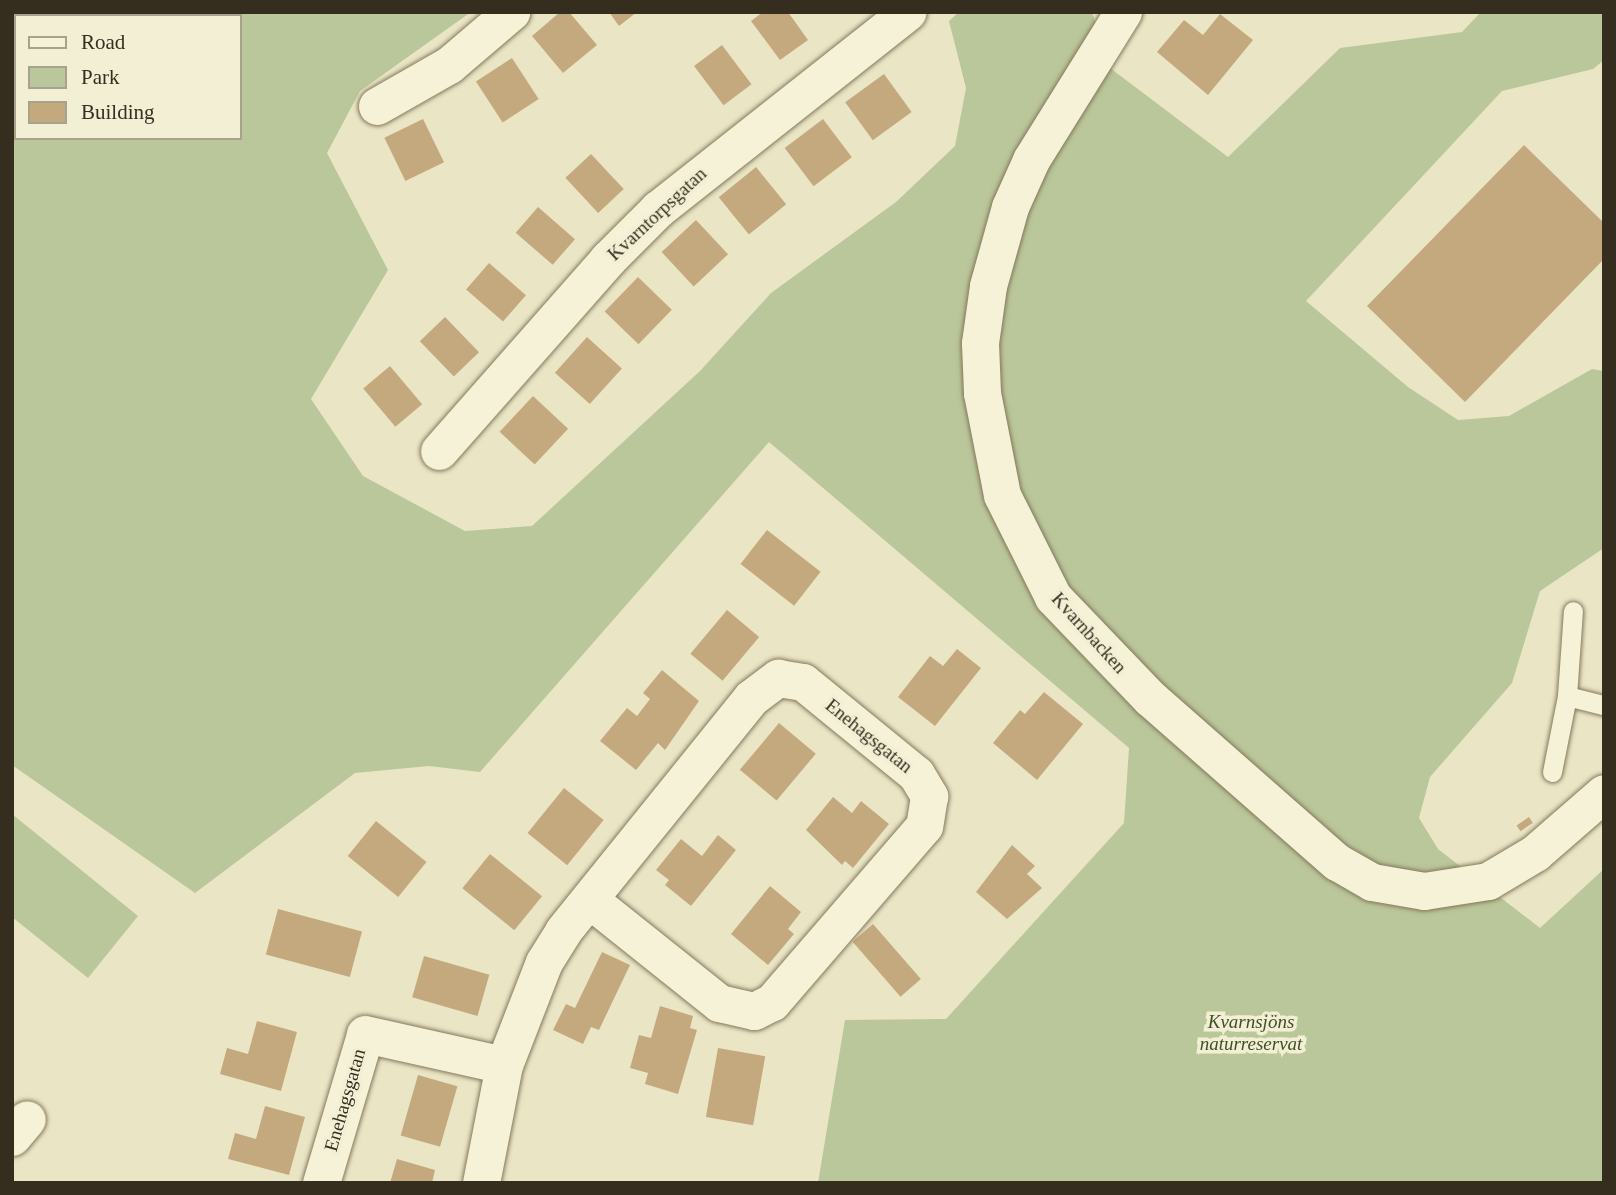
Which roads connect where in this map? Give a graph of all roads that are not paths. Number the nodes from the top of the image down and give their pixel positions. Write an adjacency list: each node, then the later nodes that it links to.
1 (511, 12): 4 (street)
2 (907, 12): 5 (street, Kvarntorpsgatan)
3 (1123, 12): 10 (street, Kvarnbacken)
4 (377, 106)
5 (439, 451)
6 (1573, 611): 7 (lane)
7 (1567, 696): 8 (lane); 9 (lane)
8 (1604, 705)
9 (1552, 772)
10 (1604, 793)
11 (590, 900): 11 (street, Enehagsgatan); 12 (street, Enehagsgatan)
12 (504, 1065): 13 (street, Enehagsgatan); 14 (street, Enehagsgatan)
13 (321, 1183)
14 (481, 1183)

